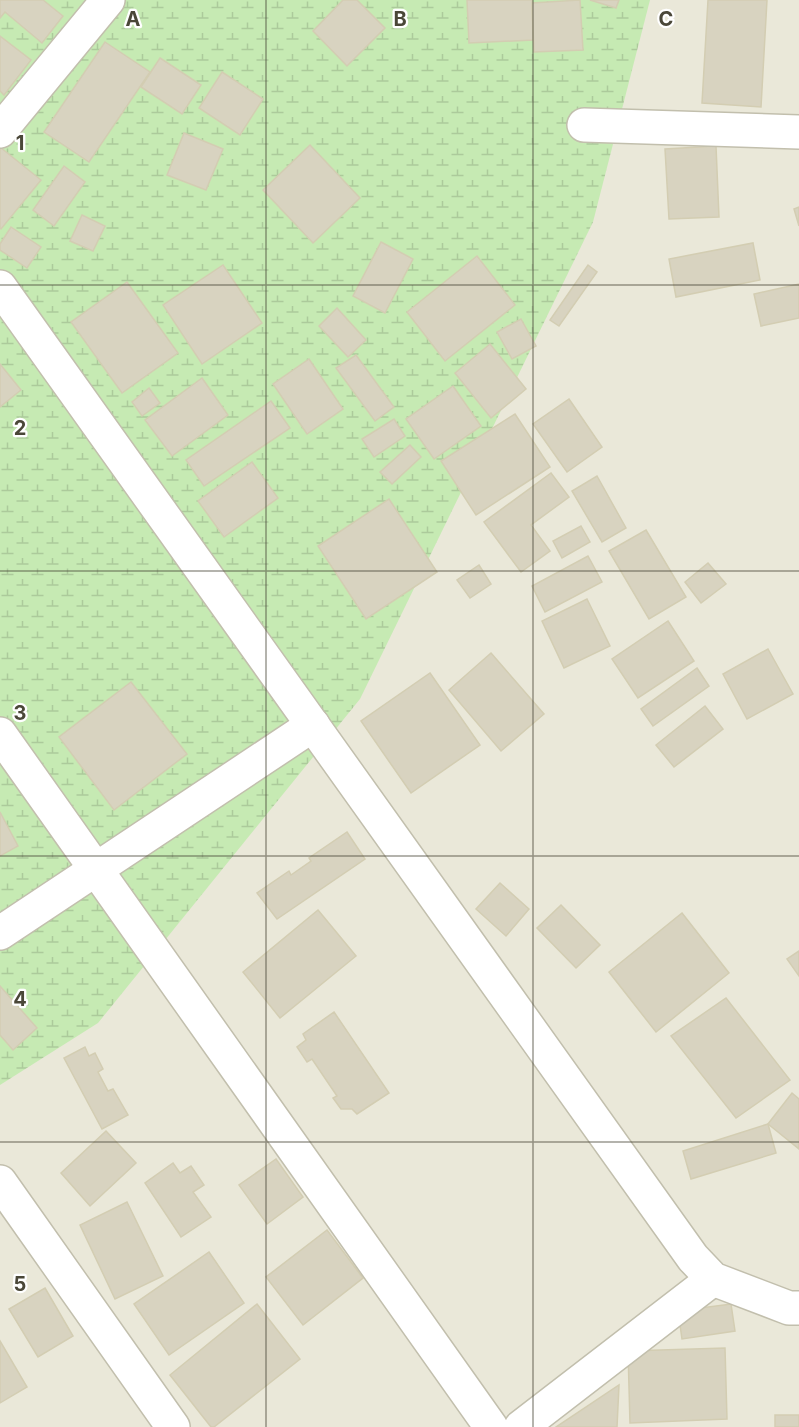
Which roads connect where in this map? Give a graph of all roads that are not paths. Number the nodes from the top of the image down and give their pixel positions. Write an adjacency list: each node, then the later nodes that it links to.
1 (108, 0): 3 (street)
2 (584, 125): 4 (street)
3 (0, 131)
4 (799, 132)
5 (0, 287): 6 (street)
6 (313, 725): 8 (street); 11 (street)
7 (0, 734): 8 (street)
8 (96, 869): 9 (street); 14 (street)
9 (0, 933)
10 (0, 1182): 13 (street)
11 (713, 1280): 12 (street); 15 (street)
12 (799, 1308)
13 (174, 1427)
14 (491, 1427)
15 (521, 1427)

